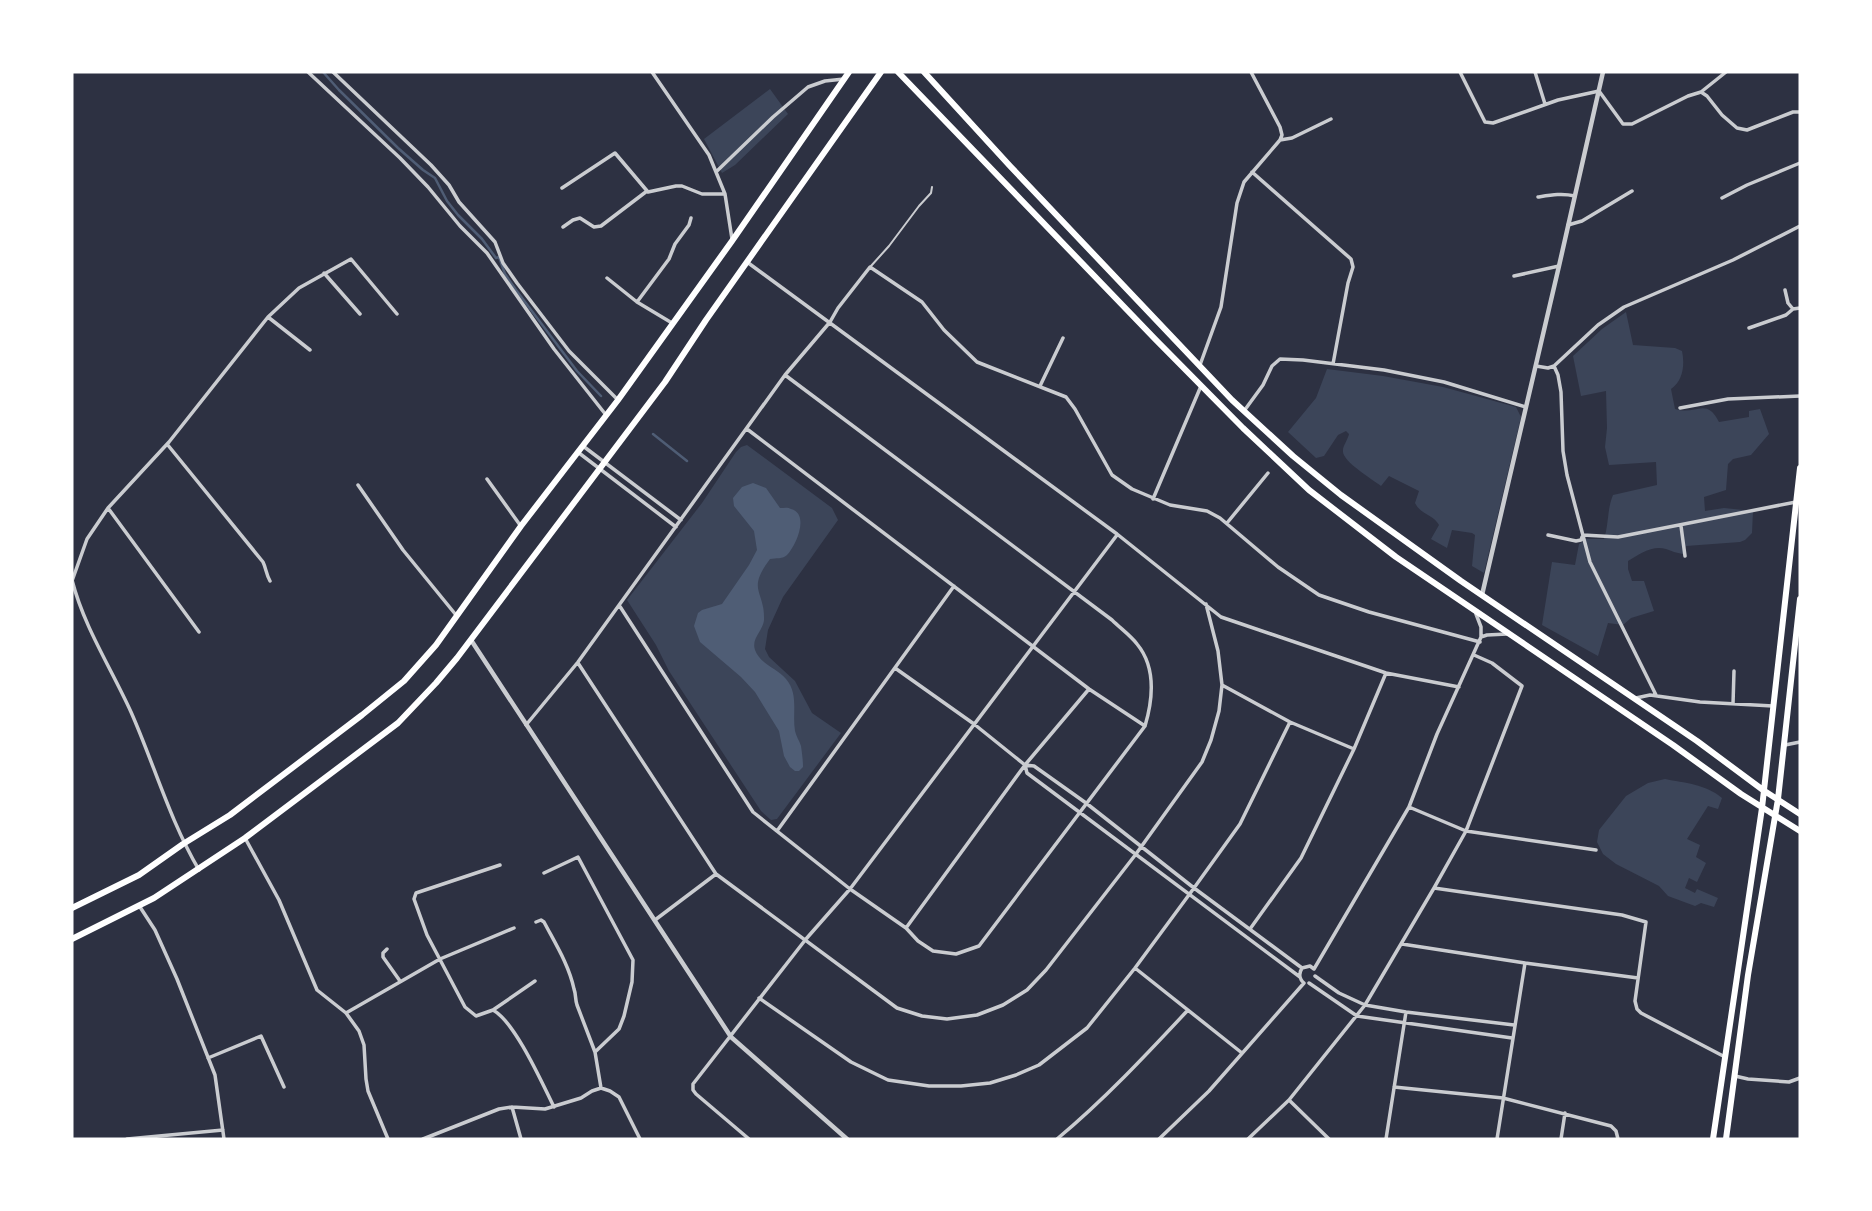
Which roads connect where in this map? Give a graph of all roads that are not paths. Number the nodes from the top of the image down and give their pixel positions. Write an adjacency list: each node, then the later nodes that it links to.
1 (308, 72): 66 (street)
2 (333, 72): 62 (street)
3 (652, 72): 21 (street)
4 (849, 72): 13 (main road)
5 (881, 72): 36 (main road)
6 (898, 72): 60 (main road)
7 (924, 72): 55 (main road)
8 (1251, 72): 19 (street)
9 (1460, 72): 16 (street)
10 (1535, 72): 16 (street)
11 (1603, 72): 14 (street)
12 (1726, 72): 15 (street)
13 (844, 79): 21 (street); 35 (main road)
14 (1598, 91): 15 (street); 16 (street); 28 (street)
15 (1700, 92): 17 (street)
16 (1545, 104)
17 (1800, 112)
18 (1331, 119): 19 (street)
19 (1280, 140): 22 (street)
20 (1800, 163): 30 (street)
21 (716, 171): 27 (street)
22 (1252, 172): 54 (street); 55 (street)
23 (932, 187): 37 (lane)
24 (562, 188): 25 (street)
25 (647, 191): 27 (street); 34 (street)
26 (1632, 191): 32 (street)
27 (725, 194): 35 (street)
28 (1575, 196): 29 (street); 32 (street)
29 (1538, 197)
30 (1722, 198)
31 (691, 218): 43 (street)
32 (1569, 225): 38 (street)
33 (1800, 226): 57 (street)
34 (563, 228)
35 (732, 241): 50 (main road)
36 (747, 261): 49 (street); 70 (main road)
37 (870, 267): 49 (street); 59 (street)
38 (1559, 267): 40 (street); 56 (street)
39 (324, 273): 46 (street); 47 (street); 48 (street)
40 (1514, 276)
41 (607, 278): 43 (street)
42 (1785, 290): 45 (street)
43 (637, 302): 50 (street)
44 (1800, 308): 45 (street)
45 (1793, 309): 51 (street)
46 (360, 314)
47 (397, 314)
48 (268, 317): 53 (street); 68 (street)
49 (830, 322): 58 (street); 83 (street)
50 (672, 323): 62 (main road)
51 (1749, 328)
52 (1063, 338): 59 (street)
53 (310, 350)
54 (1333, 364): 63 (street); 65 (street)
55 (1200, 365): 65 (main road)
56 (1536, 366): 57 (street); 63 (street)
57 (1554, 366): 85 (street)
58 (785, 375): 67 (street); 90 (street)
59 (1040, 386): 75 (street)
60 (1201, 386): 75 (street); 95 (main road)
61 (1800, 396): 64 (street)
62 (618, 400): 66 (main road)
63 (1526, 407): 91 (street)
64 (1680, 408)
65 (1244, 411): 91 (main road)
66 (606, 415): 69 (main road)
67 (747, 429): 78 (street); 89 (street)
68 (167, 444): 77 (street); 88 (street)
69 (581, 449): 70 (street); 70 (street); 80 (main road)
70 (601, 465): 78 (street); 82 (street); 99 (main road)
71 (1800, 468): 76 (main road)
72 (1268, 473): 79 (street)
73 (487, 479): 80 (street)
74 (358, 485): 96 (street)
75 (1153, 499): 79 (street)
76 (1796, 502): 81 (street); 113 (main road)
77 (108, 508): 87 (street); 97 (street)
78 (681, 520): 82 (street)
79 (1227, 523): 100 (street)
80 (521, 526): 96 (main road)
81 (1681, 526): 85 (street); 86 (street)
82 (676, 527): 94 (street)
83 (1117, 534): 90 (street); 93 (street)
84 (1548, 535): 85 (street)
85 (1583, 535): 110 (street)
86 (1685, 556)
87 (72, 579): 134 (street)
88 (270, 581)
89 (954, 586): 101 (street); 104 (street)
90 (1074, 592): 101 (street); 117 (street)
91 (1482, 595): 111 (main road)
92 (1800, 599): 119 (main road)
93 (1206, 604): 106 (street); 107 (street)
94 (620, 605): 103 (street); 130 (street)
95 (1474, 611): 98 (main road); 100 (street)
96 (457, 617): 134 (main road)
97 (199, 632)
98 (1508, 634): 100 (street); 126 (main road)
99 (471, 639): 116 (street); 133 (main road)
100 (1480, 640): 102 (street)
101 (1034, 646): 109 (street); 115 (street)
102 (1474, 655): 108 (street); 131 (street)
103 (578, 663): 116 (street); 141 (street)
104 (895, 668): 115 (street); 130 (street)
105 (1734, 671): 112 (street)
106 (1386, 673): 108 (street); 120 (street)
107 (1222, 685): 114 (street); 135 (street)
108 (1458, 687): 125 (street)
109 (1089, 690): 117 (street); 121 (street)
110 (1656, 695): 111 (street); 112 (street)
111 (1634, 698): 122 (main road)
112 (1733, 704): 113 (street)
113 (1773, 706): 122 (main road)
114 (1290, 722): 120 (street); 142 (street)
115 (974, 724): 121 (street); 144 (street)
116 (526, 725): 148 (street)
117 (1145, 726): 124 (street)
118 (1800, 742): 119 (street)
119 (1785, 745): 123 (main road)
120 (1354, 749): 152 (street)
121 (1025, 765): 124 (street); 127 (street); 151 (street)
122 (1763, 790): 123 (main road); 126 (main road)
123 (1778, 799): 128 (main road); 129 (main road)
124 (1086, 803): 127 (street); 135 (street)
125 (1409, 807): 131 (street); 161 (street)
126 (1762, 808): 129 (main road); 183 (main road)
127 (1080, 811): 137 (street); 151 (street)
128 (1800, 814)
129 (1775, 816): 132 (main road); 185 (main road)
130 (777, 831): 144 (street)
131 (1466, 831): 136 (street); 143 (street)
132 (1800, 831)
133 (245, 838): 139 (main road); 173 (street)
134 (183, 844): 139 (street); 147 (main road)
135 (1141, 846): 137 (street); 142 (street)
136 (1597, 850)
137 (1136, 854): 145 (street); 154 (street)
138 (500, 864): 157 (street)
139 (199, 870): 146 (main road)
140 (544, 873): 181 (street)
141 (716, 874): 148 (street); 154 (street)
142 (1194, 888): 145 (street); 152 (street)
143 (1434, 888): 155 (street); 164 (street)
144 (850, 889): 151 (street); 154 (street)
145 (1189, 895): 159 (street); 163 (street)
146 (139, 906): 153 (main road); 184 (street)
147 (72, 908)
148 (655, 920): 179 (street)
149 (536, 922): 181 (street)
150 (514, 928): 157 (street)
151 (906, 929)
152 (1250, 929): 160 (street)
153 (72, 939)
154 (806, 939): 168 (street)
155 (1402, 944): 158 (street); 169 (street)
156 (387, 949): 166 (street)
157 (440, 959): 166 (street); 170 (street)
158 (1525, 963): 164 (street); 177 (street)
159 (1135, 968): 168 (street); 171 (street)
160 (1302, 968): 161 (street); 163 (street)
161 (1314, 969): 162 (street)
162 (1315, 976): 167 (street); 169 (street)
163 (1300, 977): 167 (street)
164 (1638, 978): 183 (street)
165 (535, 981): 170 (street)
166 (400, 982): 173 (street)
167 (1306, 983): 174 (street); 182 (street)
168 (759, 998): 179 (street)
169 (1365, 1005): 172 (street); 174 (street)
170 (493, 1010): 193 (street)
171 (1188, 1010): 182 (street); 204 (street)
172 (1405, 1012): 175 (street); 176 (street)
173 (346, 1013): 198 (street)
174 (1357, 1016): 176 (street); 191 (street)
175 (1469, 1020): 177 (street); 178 (street)
176 (1405, 1024): 178 (street); 188 (street)
177 (1514, 1024): 180 (street)
178 (1468, 1031): 180 (street)
179 (731, 1037): 202 (street); 203 (street)
180 (1512, 1038): 190 (street)
181 (595, 1052): 189 (street)
182 (1242, 1052): 205 (street)
183 (1725, 1057): 212 (main road)
184 (208, 1058): 187 (street); 195 (street)
185 (1735, 1076): 186 (street); 213 (main road)
186 (1800, 1078)
187 (284, 1087)
188 (1394, 1087): 190 (street); 208 (street)
189 (601, 1088): 193 (street); 201 (street)
190 (1503, 1098): 194 (street); 209 (street)
191 (1289, 1100): 206 (street); 207 (street)
192 (512, 1107): 193 (street); 199 (street); 200 (street)
193 (554, 1107)
194 (1565, 1112): 210 (street); 211 (street)
195 (223, 1130): 196 (street); 197 (street)
196 (127, 1139)
197 (225, 1139)
198 (388, 1139)
199 (423, 1139)
200 (521, 1139)
201 (640, 1139)
202 (749, 1139)
203 (847, 1139)
204 (1057, 1139)
205 (1159, 1139)
206 (1248, 1139)
207 (1329, 1139)
208 (1386, 1139)
209 (1497, 1139)
210 (1561, 1139)
211 (1618, 1139)
212 (1713, 1139)
213 (1727, 1139)

